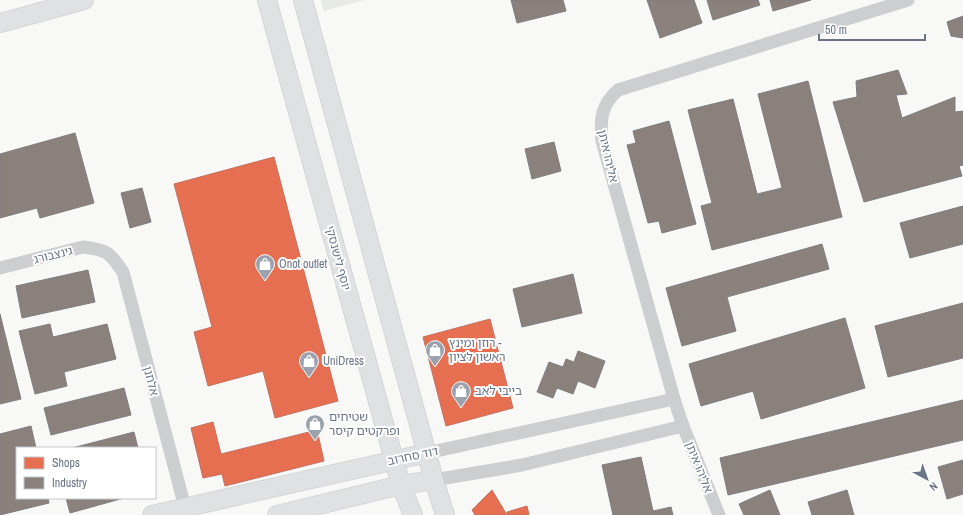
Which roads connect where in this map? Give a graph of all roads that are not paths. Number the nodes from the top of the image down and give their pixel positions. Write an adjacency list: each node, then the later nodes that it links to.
1 (84, 0): 7 (main road)
2 (257, 0): 6 (main road)
3 (267, 0): 6 (main road, יוסף לישנסקי)
4 (303, 0): 12 (main road)
5 (908, 0): 10 (street, אליהו איתן)
6 (272, 20): 13 (main road, יוסף לישנסקי)
7 (0, 23)
8 (106, 252): 9 (street, גינצבורג); 16 (street, אלחנן)
9 (0, 268)
10 (674, 400): 11 (street, אליהו איתן); 12 (street, דוד סחרוב)
11 (683, 426): 14 (street); 21 (street, אליהו איתן)
12 (426, 453): 13 (main road, דוד סחרוב); 14 (main road)
13 (394, 459): 15 (main road, יוסף לישנסקי); 16 (main road, דוד סחרוב)
14 (434, 480): 15 (main road); 20 (main road)
15 (401, 485): 18 (main road); 19 (main road, יוסף לישנסקי)
16 (186, 511): 17 (main road, דוד סחרוב)
17 (152, 515)
18 (277, 515)
19 (413, 515)
20 (445, 515)
21 (719, 515)

